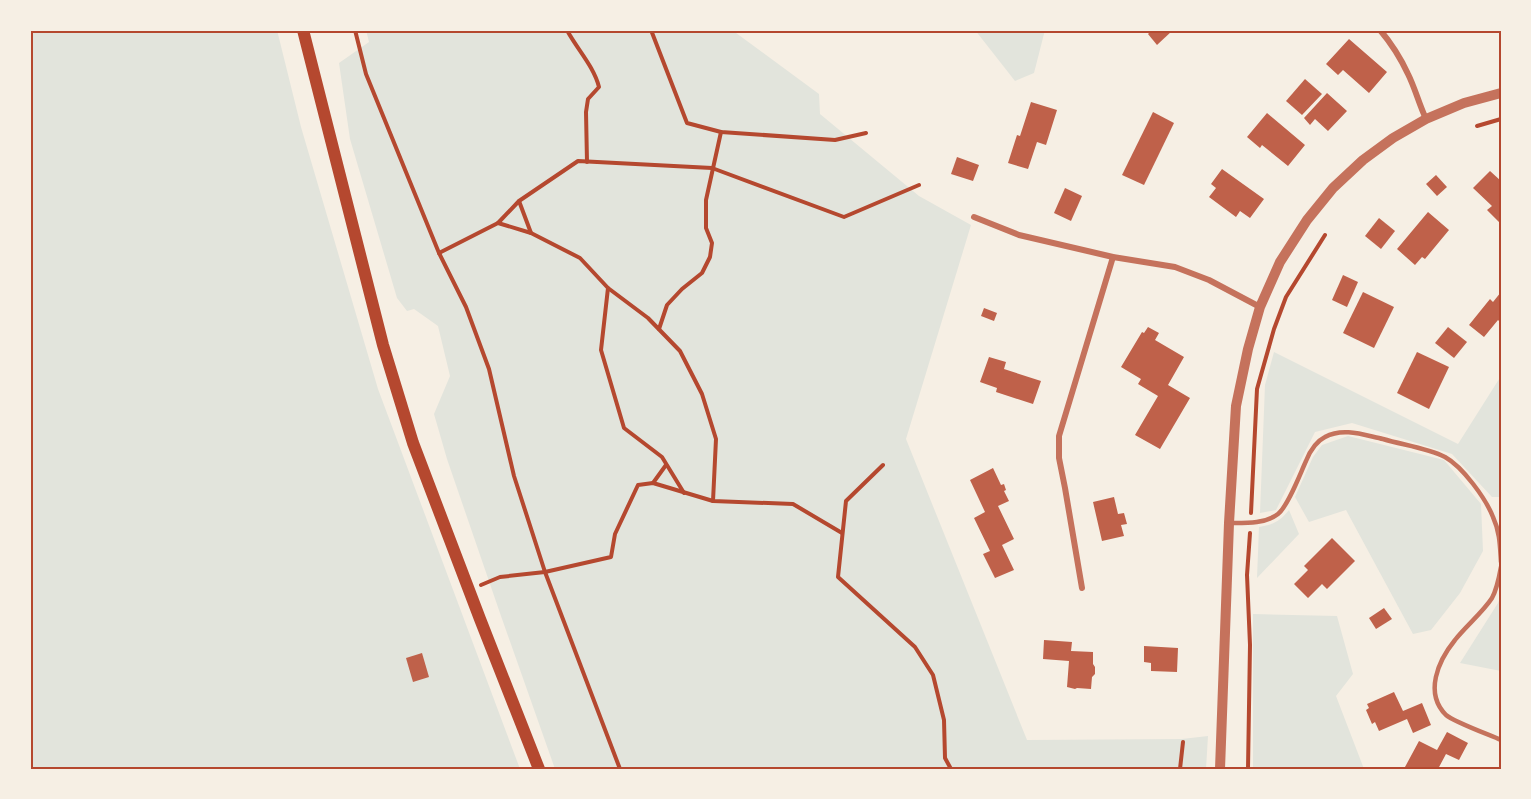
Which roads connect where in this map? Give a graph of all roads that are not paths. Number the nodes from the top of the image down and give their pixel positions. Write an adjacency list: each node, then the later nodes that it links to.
1 (303, 30): 13 (main road)
2 (1380, 30): 4 (street)
3 (1501, 93): 4 (street)
4 (1426, 119): 7 (street)
5 (974, 217): 6 (street)
6 (1113, 256): 7 (street); 11 (street)
7 (1260, 306): 8 (street)
8 (1229, 524): 9 (lane); 14 (street)
9 (1501, 562)
10 (1501, 567): 12 (lane)
11 (1082, 588)
12 (1501, 740)
13 (539, 769)
14 (1220, 769)

